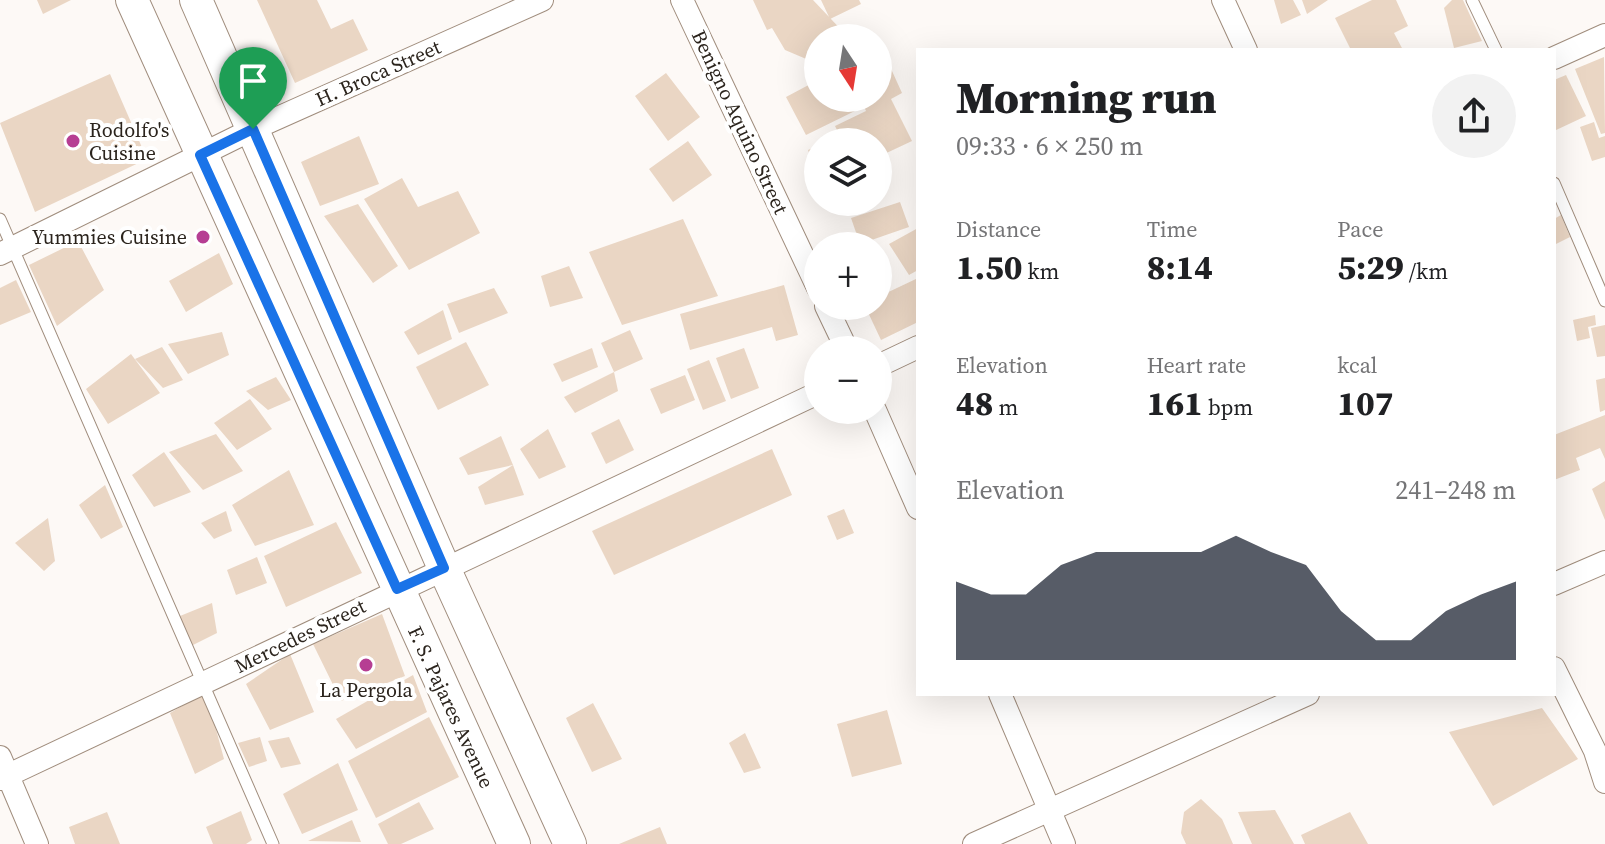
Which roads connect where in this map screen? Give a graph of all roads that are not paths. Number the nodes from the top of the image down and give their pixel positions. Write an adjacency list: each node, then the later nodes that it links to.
1 (132, 0): 12 (main road, F. S. Pajares Avenue)
2 (196, 0): 11 (main road)
3 (542, 0): 11 (street, H. Broca Street)
4 (682, 0): 16 (street, Benigno Aquino Street)
5 (1223, 0): 8 (street)
6 (1472, 0): 9 (lane)
7 (1605, 35): 10 (street)
8 (1245, 48)
9 (1495, 48)
10 (1556, 57)
11 (253, 129): 12 (street, H. Broca Street); 24 (main road)
12 (200, 155): 15 (street, H. Broca Street); 26 (main road, F. S. Pajares Avenue)
13 (1556, 188): 17 (lane)
14 (0, 219): 15 (lane)
15 (6, 251): 28 (lane)
16 (804, 258)
17 (1605, 301)
18 (916, 348): 19 (street)
19 (892, 359)
20 (804, 400): 24 (street, Mercedes Street)
21 (881, 424): 22 (street)
22 (916, 503)
23 (1605, 562): 25 (street)
24 (444, 568): 26 (street, Mercedes Street); 37 (main road)
25 (1556, 583)
26 (397, 589): 28 (street, Mercedes Street); 36 (main road, F. S. Pajares Avenue)
27 (1556, 672): 32 (street)
28 (201, 682): 31 (street, Mercedes Street); 35 (lane)
29 (1001, 696): 33 (street)
30 (1304, 696): 33 (street)
31 (3, 771): 34 (street)
32 (1605, 782)
33 (1051, 809): 38 (street); 39 (street)
34 (37, 844)
35 (273, 844)
36 (514, 844)
37 (570, 844)
38 (974, 844)
39 (1064, 844)

